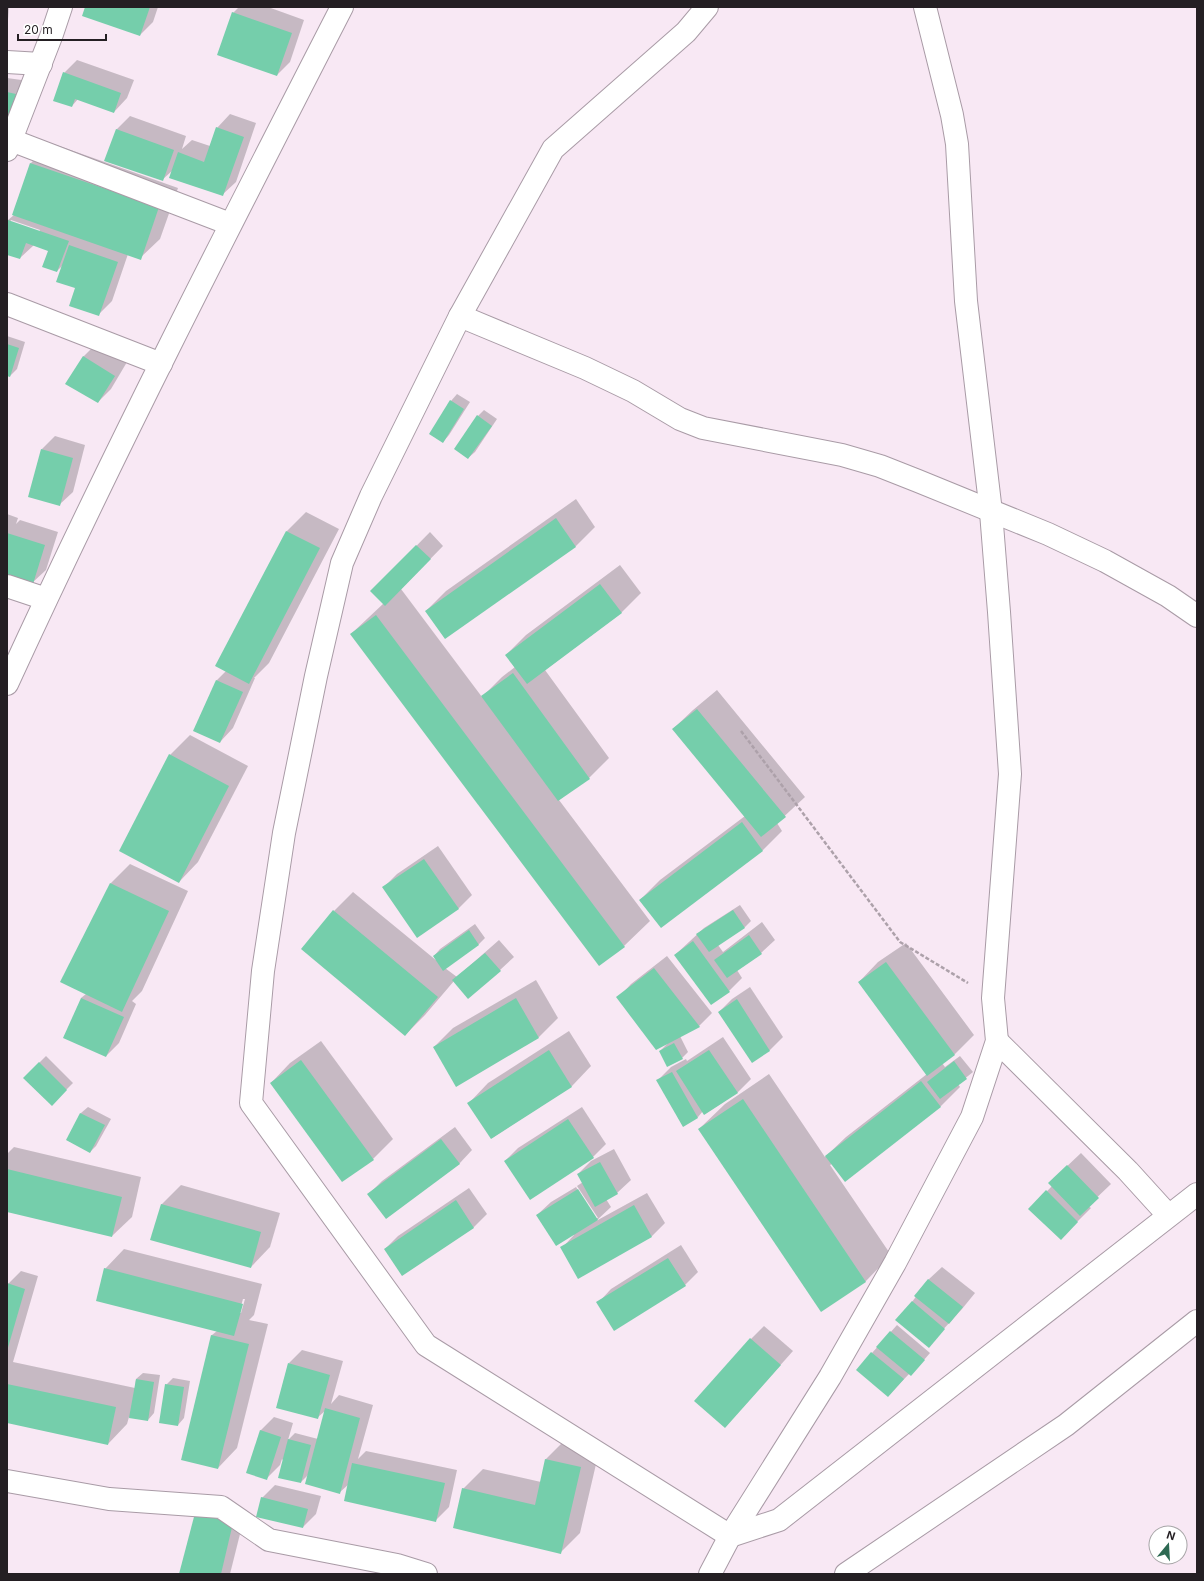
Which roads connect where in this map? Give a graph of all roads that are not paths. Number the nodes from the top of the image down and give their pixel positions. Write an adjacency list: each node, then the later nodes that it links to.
1 (61, 7): 6 (street)
2 (342, 7): 8 (street)
3 (707, 7): 10 (street)
4 (925, 7): 12 (street)
5 (7, 62): 6 (street)
6 (41, 64): 7 (street)
7 (9, 145): 8 (street)
8 (230, 224): 11 (street)
9 (7, 304): 11 (street)
10 (460, 316): 12 (street); 22 (street)
11 (161, 364): 14 (street)
12 (991, 512): 15 (street); 17 (street)
13 (7, 586): 14 (street)
14 (46, 598): 16 (street)
15 (1197, 616)
16 (7, 684)
17 (996, 1041): 19 (street); 22 (street)
18 (1197, 1194): 19 (street)
19 (1168, 1215): 22 (street)
20 (1197, 1321): 25 (street)
21 (7, 1481): 23 (street)
22 (730, 1536): 24 (street)
23 (426, 1574)
24 (710, 1574)
25 (846, 1574)

